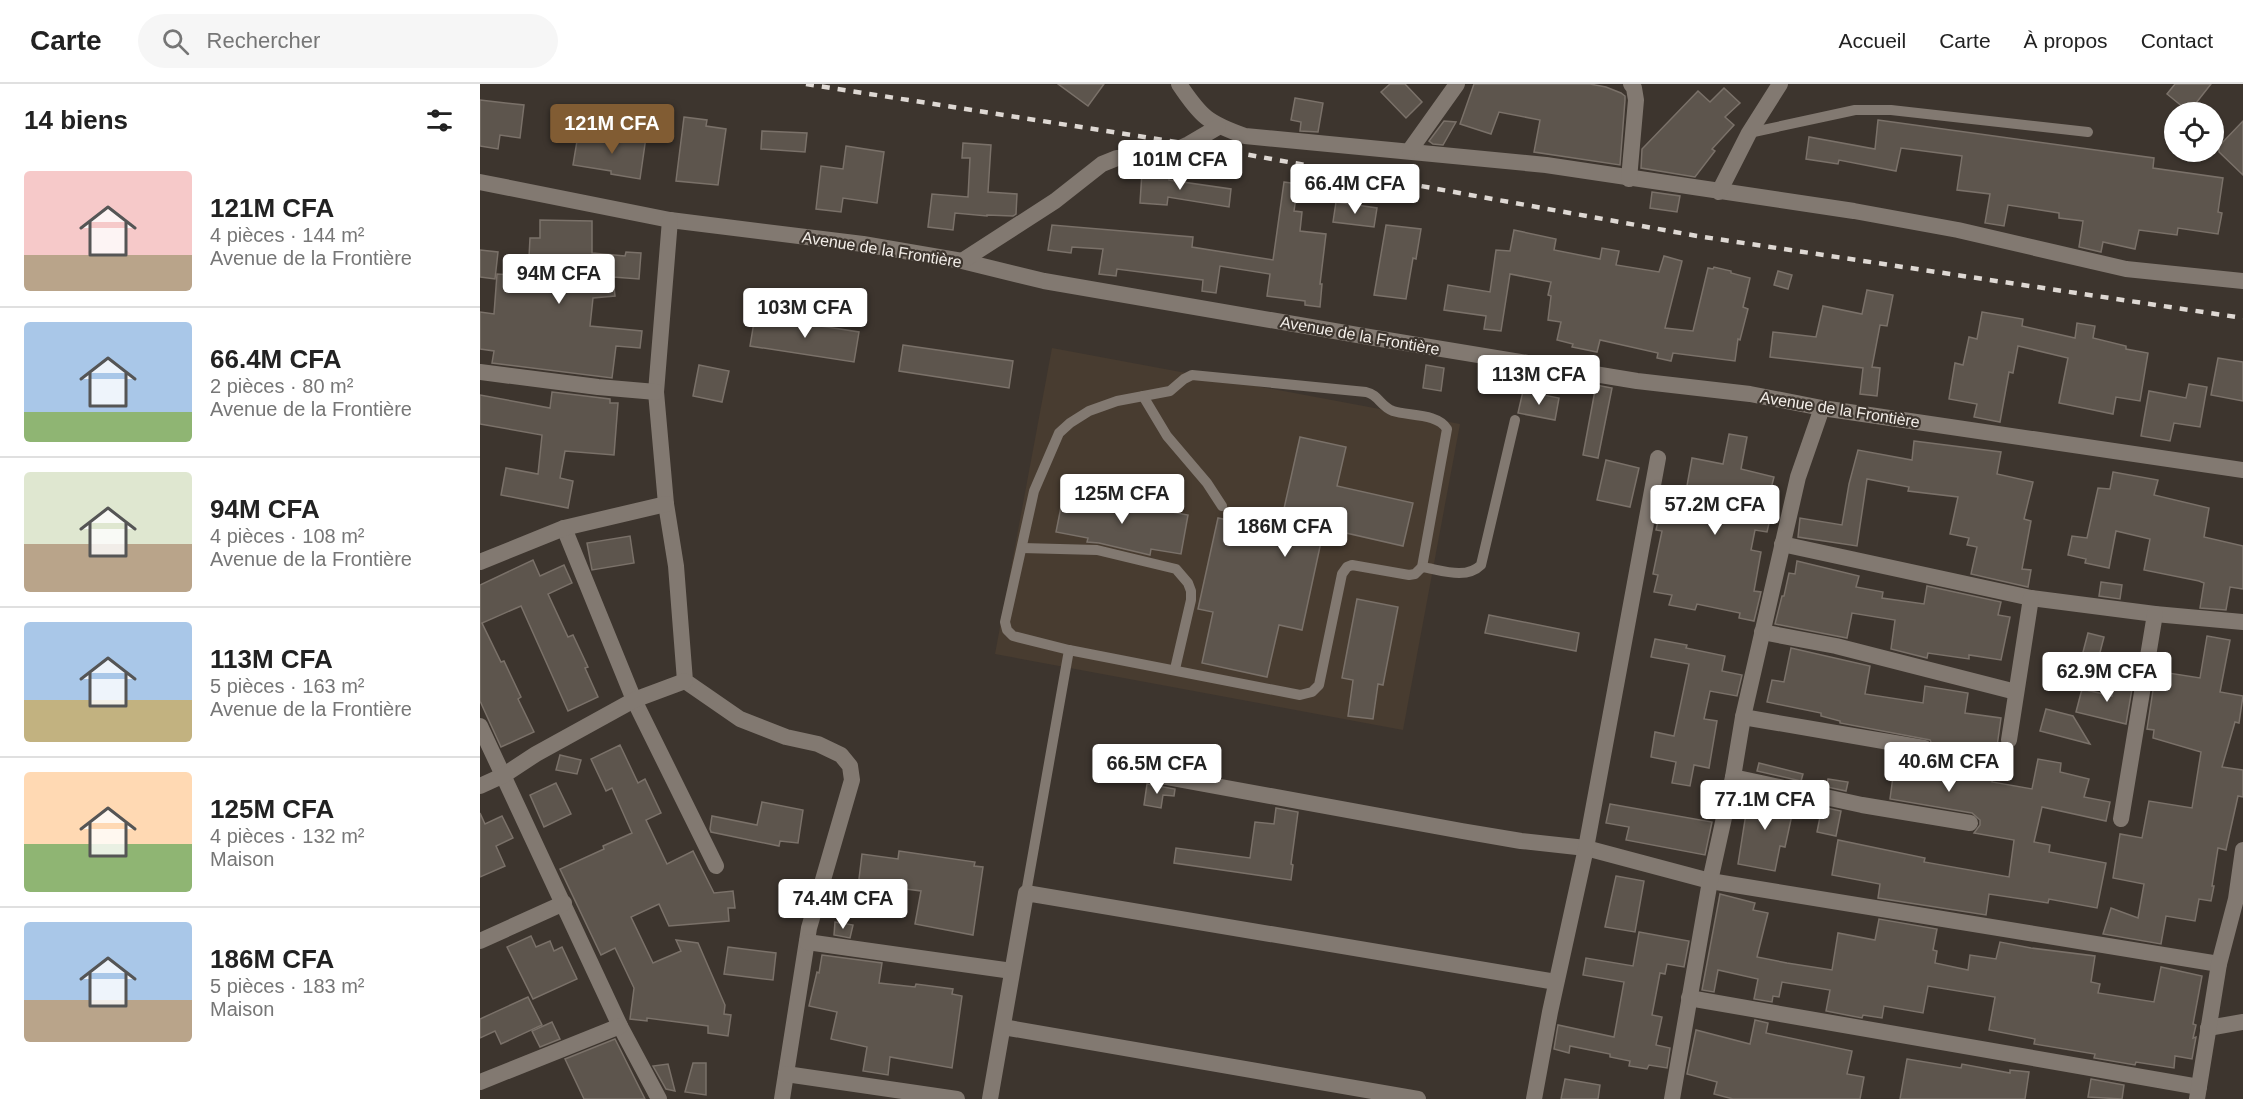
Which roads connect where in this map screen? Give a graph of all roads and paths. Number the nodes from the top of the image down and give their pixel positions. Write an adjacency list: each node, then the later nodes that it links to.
1 (1179, 84): 5 (street)
2 (1457, 84): 8 (street)
3 (1630, 84): 9 (street)
4 (1780, 84): 7 (street)
5 (1218, 127): 8 (street); 13 (street)
6 (2088, 132): 7 (lane)
7 (1749, 133): 11 (street)
8 (1410, 150): 9 (street)
9 (1629, 179): 11 (street)
10 (480, 182): 12 (street, Avenue de la Frontière)
11 (1719, 192): 14 (street)
12 (670, 220): 13 (street, Avenue de la Frontière); 16 (street)
13 (962, 261): 18 (street, Avenue de la Frontière)
14 (2243, 281)
15 (480, 372): 16 (street)
16 (656, 392): 22 (street)
17 (1143, 396): 23 (lane); 26 (lane); 28 (lane)
18 (1822, 408): 21 (street, Avenue de la Frontière); 25 (street)
19 (1515, 420): 28 (lane)
20 (1658, 458): 48 (street)
21 (2243, 470)
22 (666, 504): 24 (street); 35 (street)
23 (1222, 506)
24 (564, 528): 27 (street); 37 (street)
25 (1782, 544): 29 (street); 32 (street)
26 (1022, 548): 33 (lane); 34 (lane)
27 (480, 561)
28 (1422, 567): 34 (lane)
29 (2031, 598): 30 (street); 36 (street)
30 (2155, 614): 31 (street); 46 (street)
31 (2243, 622)
32 (1762, 632): 36 (street); 38 (street)
33 (1069, 650): 34 (lane); 52 (lane)
34 (1175, 669)
35 (685, 681): 37 (street); 56 (street)
36 (2016, 692): 40 (street)
37 (634, 700): 43 (street); 50 (street)
38 (1743, 717): 41 (street); 44 (street)
39 (480, 726): 43 (street)
40 (2008, 740)
41 (1924, 748)
42 (1128, 770): 48 (street)
43 (504, 775): 45 (street); 54 (street)
44 (1733, 777): 47 (street); 51 (street)
45 (480, 786)
46 (2121, 819)
47 (1970, 823)
48 (1586, 848): 51 (street); 59 (street)
49 (2243, 850): 53 (street)
50 (716, 866)
51 (1710, 881): 57 (street); 60 (street)
52 (1026, 893): 58 (street); 59 (street)
53 (2239, 899): 57 (street)
54 (564, 903): 55 (street); 62 (street)
55 (480, 941)
56 (807, 942): 58 (street); 65 (street)
57 (2219, 964): 64 (street)
58 (1012, 971): 63 (street)
59 (1556, 982): 73 (street)
60 (1689, 998): 67 (street); 74 (street)
61 (2243, 1022): 64 (street)
62 (620, 1026): 66 (street); 68 (street)
63 (1003, 1027): 71 (street); 72 (street)
64 (2208, 1028): 67 (street)
65 (786, 1074): 69 (street); 70 (street)
66 (480, 1082)
67 (2198, 1093)
68 (659, 1099)
69 (782, 1099)
70 (957, 1099)
71 (990, 1099)
72 (1418, 1099)
73 (1534, 1099)
74 (1672, 1099)

